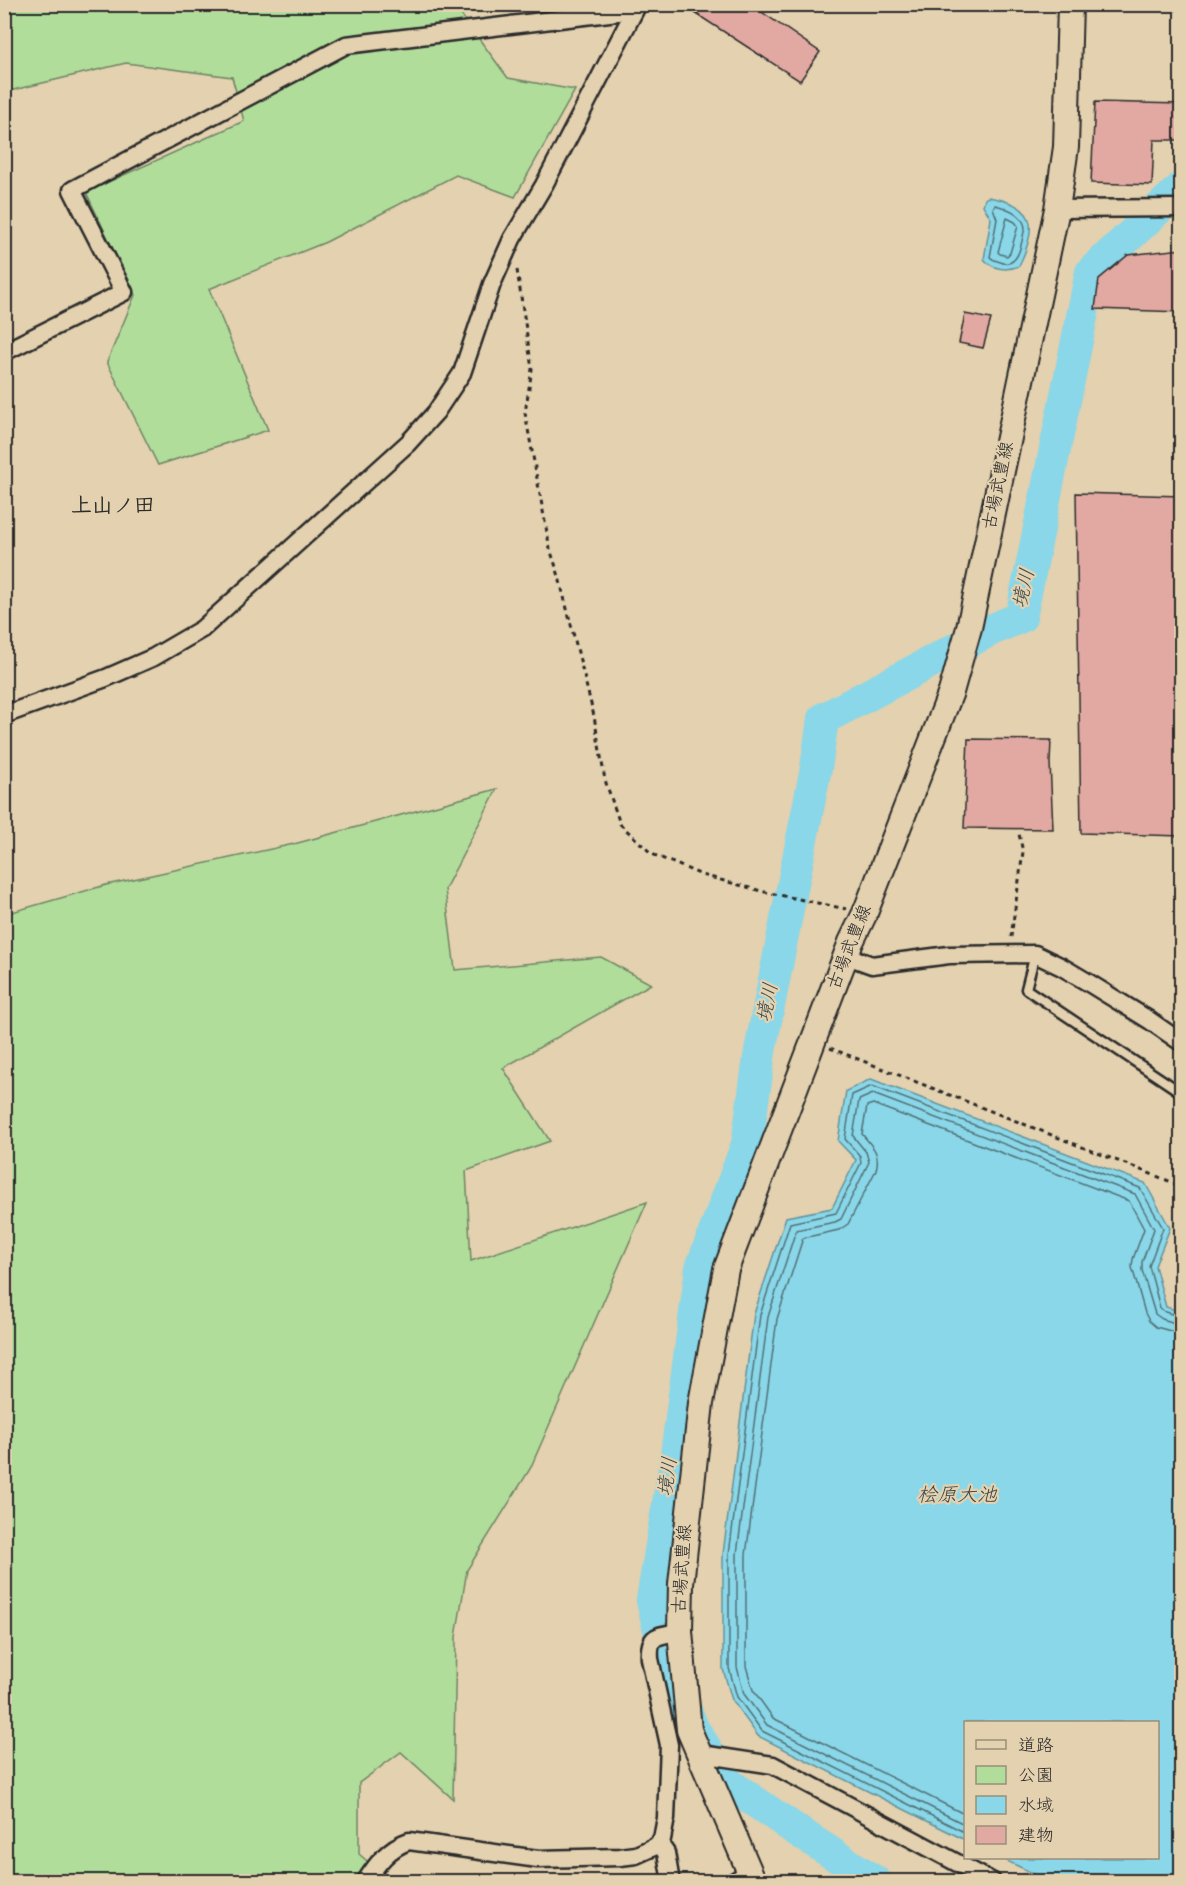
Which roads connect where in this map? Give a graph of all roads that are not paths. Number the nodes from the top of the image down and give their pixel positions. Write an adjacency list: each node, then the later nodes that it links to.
1 (1070, 4): 4 (main road, 古場武豊線)
2 (636, 7): 5 (street); 6 (street)
3 (1182, 208): 4 (street)
4 (1058, 209): 8 (main road, 古場武豊線)
5 (4, 352)
6 (4, 715)
7 (1035, 954): 8 (street); 9 (street); 10 (lane)
8 (847, 956): 11 (main road, 古場武豊線)
9 (1182, 1043)
10 (1182, 1093)
11 (680, 1631): 12 (main road, 古場武豊線); 13 (street)
12 (701, 1754): 14 (main road, 古場武豊線); 17 (street)
13 (659, 1843): 15 (street); 16 (street)
14 (746, 1878)
15 (365, 1881)
16 (671, 1881)
17 (993, 1881)

